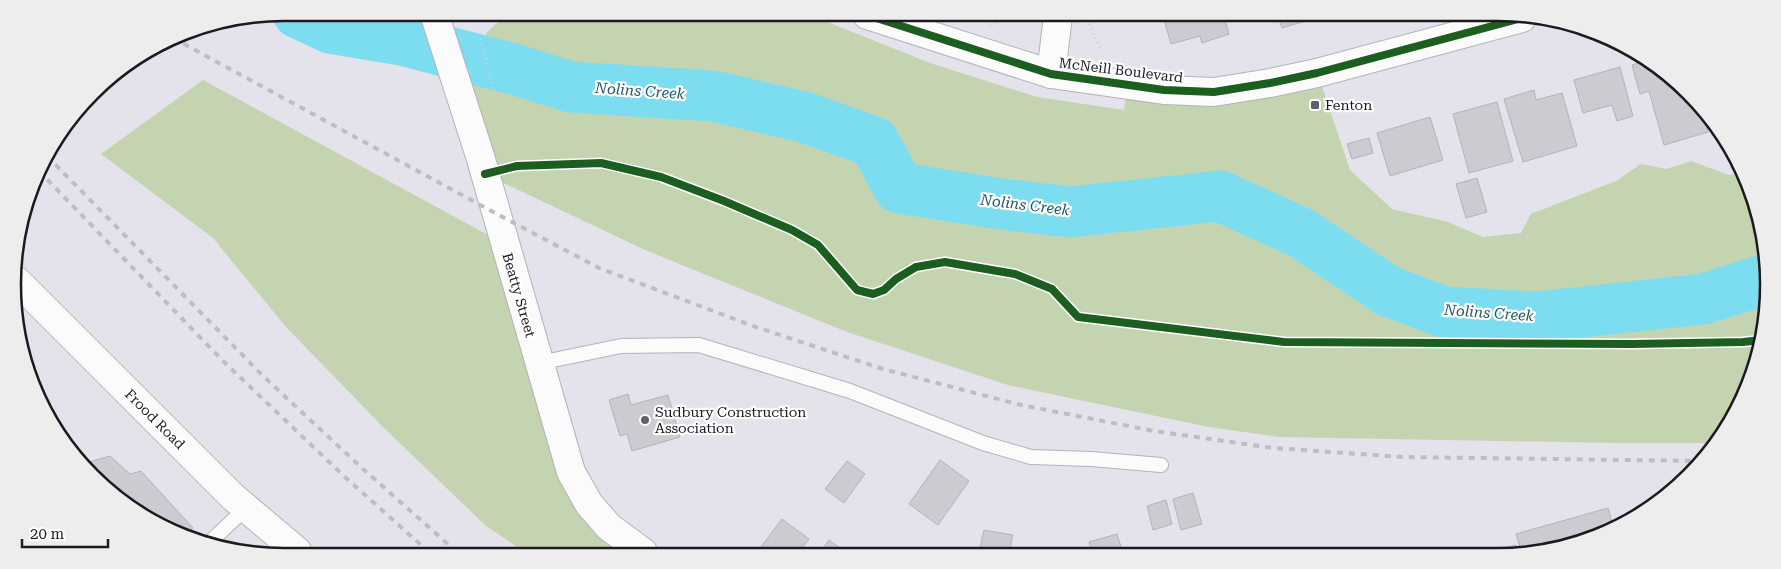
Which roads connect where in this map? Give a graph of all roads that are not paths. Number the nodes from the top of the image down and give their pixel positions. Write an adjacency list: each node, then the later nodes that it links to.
1 (436, 21): 7 (street, Beatty Street)
2 (886, 21): 5 (street, McNeill Boulevard)
3 (1057, 21): 5 (street)
4 (1508, 22): 5 (street, McNeill Boulevard)
5 (1050, 74)
6 (21, 284): 9 (street, Frood Road)
7 (539, 363): 8 (lane); 12 (street, Beatty Street)
8 (1161, 465)
9 (246, 508): 10 (lane); 11 (street, Frood Road)
10 (214, 538)
11 (293, 548)
12 (638, 548)

